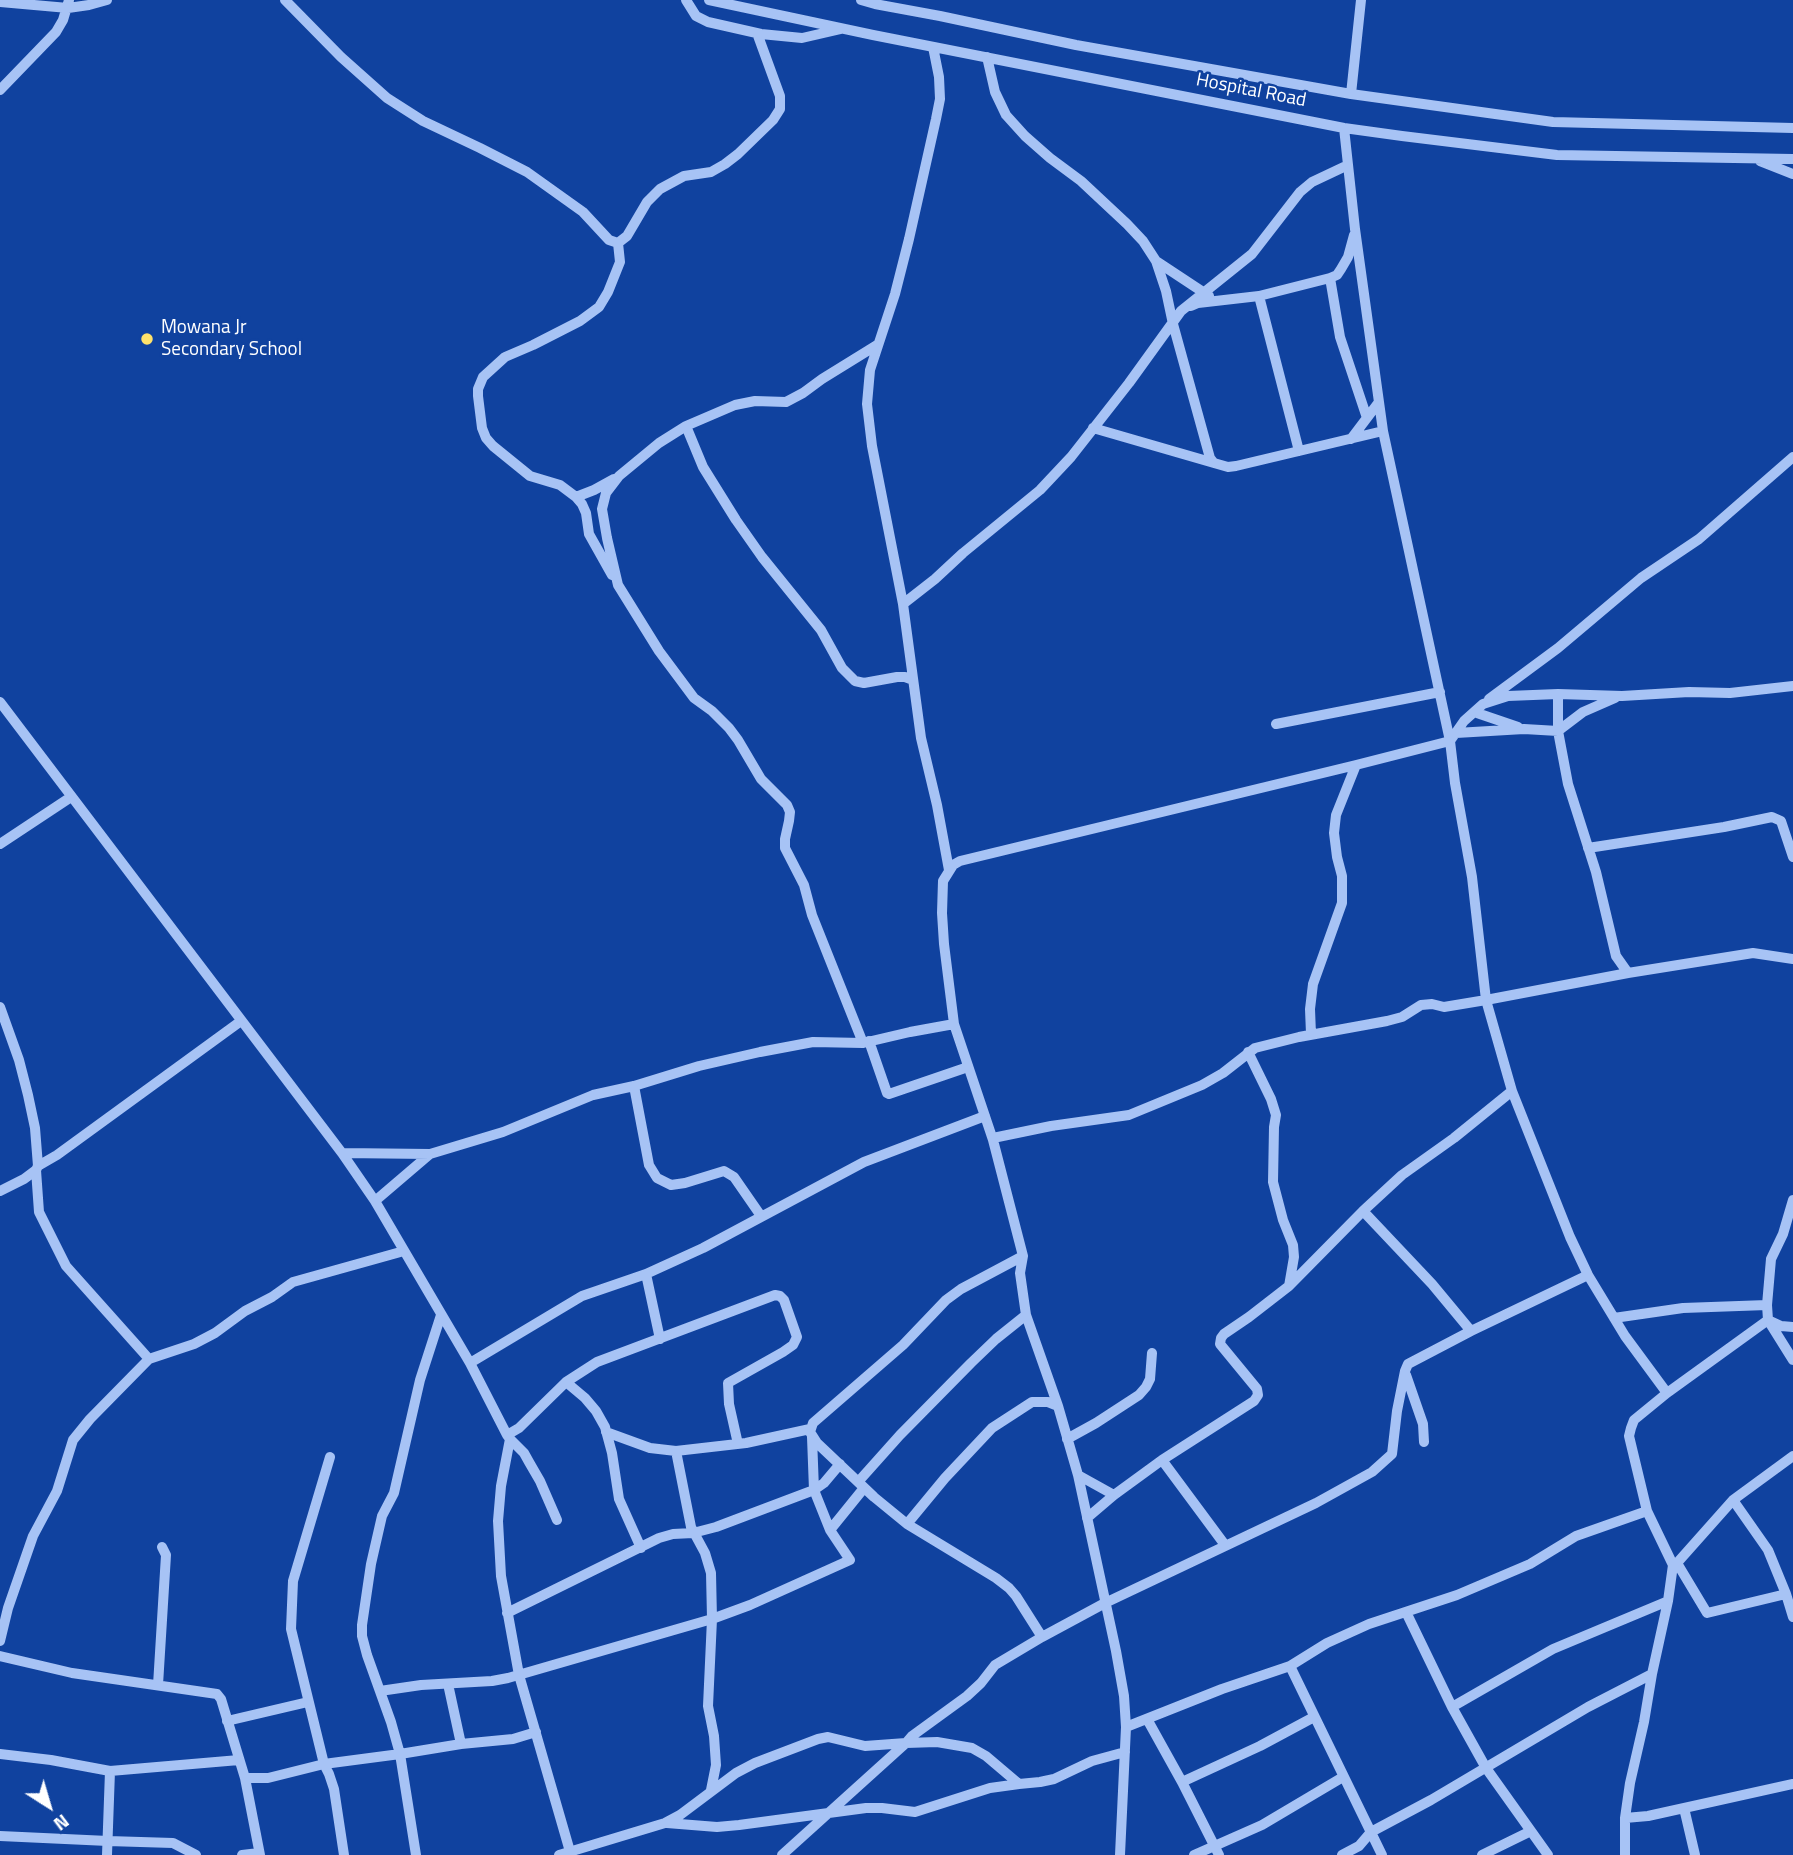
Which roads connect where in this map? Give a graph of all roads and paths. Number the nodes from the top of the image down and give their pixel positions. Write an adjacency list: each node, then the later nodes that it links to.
1 (107, 0): 8 (street)
2 (285, 0): 22 (street)
3 (686, 0): 10 (street)
4 (709, 0): 9 (street, Hospital Road)
5 (861, 0): 14 (street)
6 (1361, 0): 14 (street)
7 (0, 2): 8 (street)
8 (69, 4): 13 (street)
9 (844, 29): 10 (street); 11 (street, Hospital Road)
10 (757, 33): 22 (street)
11 (933, 47): 12 (street, Hospital Road); 30 (street)
12 (987, 57): 15 (street, Hospital Road); 23 (street)
13 (0, 90)
14 (1351, 94): 16 (street)
15 (1344, 128): 17 (street, Hospital Road); 19 (street)
16 (1793, 128)
17 (1756, 159): 18 (street, Hospital Road); 20 (street)
18 (1793, 159)
19 (1348, 165): 21 (street); 25 (street)
20 (1793, 174)
21 (1355, 229): 24 (street); 31 (street)
22 (618, 243): 41 (street)
23 (1156, 261): 25 (street); 29 (street)
24 (1330, 278): 26 (street); 32 (street)
25 (1204, 293): 27 (street); 28 (street)
26 (1259, 296): 27 (street); 37 (street)
27 (1217, 301): 28 (street)
28 (1188, 307): 29 (street)
29 (1173, 324): 34 (street); 39 (street)
30 (877, 345): 33 (street); 43 (street)
31 (1379, 402): 32 (street); 35 (street)
32 (1367, 418): 36 (street)
33 (686, 426): 40 (street); 44 (street)
34 (1093, 428): 39 (street); 43 (street)
35 (1383, 431): 36 (street); 46 (street)
36 (1351, 439): 37 (street)
37 (1298, 451): 39 (street)
38 (1793, 457): 50 (street)
39 (1214, 463)
40 (619, 476): 41 (street); 42 (street)
41 (576, 497): 42 (street)
42 (618, 585): 71 (street)
43 (903, 604): 44 (street)
44 (913, 680): 61 (street)
45 (1793, 686): 48 (street)
46 (1440, 692): 52 (street); 55 (street)
47 (1558, 694): 48 (street); 50 (street); 54 (street)
48 (1622, 696): 54 (street)
49 (0, 702): 57 (street)
50 (1483, 704): 51 (street)
51 (1474, 712): 53 (street); 55 (street)
52 (1276, 724)
53 (1524, 729): 54 (street); 55 (street)
54 (1558, 731): 59 (street)
55 (1453, 737): 56 (street); 66 (street)
56 (1356, 765): 61 (street); 70 (street)
57 (71, 797): 58 (street); 68 (street)
58 (0, 844)
59 (1588, 848): 60 (street); 62 (street)
60 (1793, 857)
61 (949, 870): 69 (street)
62 (1616, 957): 64 (street); 65 (street)
63 (1793, 959): 64 (street)
64 (1628, 973): 65 (street)
65 (1613, 976): 66 (street)
66 (1486, 1000): 70 (street); 75 (street)
67 (0, 1007): 80 (street)
68 (241, 1021): 78 (street); 80 (street)
69 (954, 1024): 71 (street); 73 (street)
70 (1311, 1034): 72 (street)
71 (866, 1042): 73 (street); 74 (street)
72 (1248, 1052): 77 (street); 88 (street)
73 (968, 1067): 76 (street)
74 (634, 1086): 79 (street); 85 (street)
75 (1512, 1091): 84 (street); 91 (street)
76 (985, 1116): 77 (street); 85 (street)
77 (993, 1138): 87 (street)
78 (342, 1153): 79 (street); 83 (street)
79 (430, 1154): 83 (street)
80 (37, 1168): 81 (street); 102 (street)
81 (0, 1191)
82 (1793, 1200): 93 (street)
83 (375, 1201): 86 (street)
84 (1363, 1211): 89 (street); 99 (street)
85 (761, 1216): 90 (street)
86 (404, 1251): 94 (street); 102 (street)
87 (1023, 1256): 95 (street); 110 (street)
88 (1294, 1257): 89 (street); 92 (street)
89 (1310, 1263): 92 (street)
90 (646, 1274): 100 (street); 104 (street)
91 (1588, 1275): 96 (street); 99 (street)
92 (1289, 1286): 118 (street)
93 (1767, 1305): 96 (street); 97 (street)
94 (441, 1315): 104 (street); 150 (street)
95 (1026, 1315): 108 (street); 121 (street)
96 (1614, 1318): 107 (street)
97 (1768, 1320): 98 (street); 103 (street); 107 (street)
98 (1793, 1327)
99 (1471, 1331): 105 (street)
100 (660, 1339): 106 (street); 114 (street)
101 (1152, 1353): 112 (street)
102 (149, 1359): 143 (street)
103 (1793, 1360)
104 (470, 1363): 111 (street)
105 (1405, 1371): 113 (street); 131 (street)
106 (566, 1382): 109 (street); 111 (street)
107 (1667, 1393): 125 (street)
108 (1058, 1406): 112 (street); 128 (street)
109 (606, 1432): 115 (street); 133 (street)
110 (811, 1433): 114 (street); 119 (street); 122 (street)
111 (508, 1437): 127 (street); 139 (street)
112 (1067, 1439): 120 (street)
113 (1424, 1442)
114 (738, 1444): 115 (street)
115 (676, 1451): 130 (street)
116 (1793, 1455): 124 (street)
117 (330, 1457): 151 (street)
118 (1162, 1460): 123 (street); 131 (street)
119 (840, 1464): 121 (street); 122 (street)
120 (1078, 1475): 123 (street); 126 (street)
121 (861, 1485): 128 (street); 129 (street)
122 (814, 1490): 129 (street); 130 (street)
123 (1114, 1495): 126 (street)
124 (1733, 1500): 134 (street); 135 (street)
125 (1647, 1511): 134 (street); 138 (street)
126 (1087, 1518): 137 (street)
127 (558, 1520)
128 (907, 1524): 142 (street)
129 (830, 1530): 141 (street)
130 (693, 1533): 133 (street); 141 (street)
131 (1225, 1545): 137 (street)
132 (162, 1547): 149 (street)
133 (641, 1548): 139 (street)
134 (1675, 1564): 135 (street); 136 (street)
135 (1786, 1594): 140 (street)
136 (1668, 1601): 146 (street); 152 (street)
137 (1105, 1603): 142 (street); 156 (street)
138 (1406, 1612): 145 (street); 152 (street)
139 (507, 1613): 147 (street)
140 (1793, 1617)
141 (712, 1619): 147 (street); 172 (street)
142 (1042, 1637): 158 (street)
143 (0, 1641)
144 (0, 1656): 149 (street)
145 (1290, 1666): 153 (street); 154 (street)
146 (1652, 1674): 165 (street); 175 (street)
147 (519, 1675): 148 (street); 157 (street)
148 (448, 1684): 150 (street); 159 (street)
149 (158, 1685): 155 (street)
150 (380, 1691): 162 (street)
151 (308, 1702): 155 (street); 164 (street)
152 (1452, 1707): 165 (street)
153 (1314, 1717): 167 (street); 169 (street)
154 (1147, 1719): 156 (street); 169 (street)
155 (227, 1721): 163 (street)
156 (1126, 1727): 160 (street)
157 (537, 1732): 159 (street); 183 (street)
158 (906, 1743): 170 (street); 172 (street); 174 (street)
159 (461, 1744): 162 (street)
160 (1125, 1752): 170 (street); 190 (street)
161 (0, 1755): 166 (street)
162 (400, 1755): 164 (street); 188 (street)
163 (239, 1760): 166 (street); 168 (street)
164 (324, 1764): 168 (street); 187 (street)
165 (1486, 1769): 177 (street); 178 (street)
166 (110, 1771): 180 (street)
167 (1343, 1777): 178 (street); 181 (street)
168 (245, 1778): 182 (street)
169 (1182, 1782): 181 (street)
170 (1019, 1784): 174 (street)
171 (1793, 1784): 173 (street)
172 (712, 1790): 176 (street)
173 (1684, 1808): 175 (street); 197 (street)
174 (830, 1812): 176 (street); 189 (street)
175 (1625, 1818): 196 (street)
176 (665, 1823): 183 (street)
177 (1531, 1831): 194 (street); 195 (street)
178 (1371, 1832): 192 (street); 193 (street)
179 (0, 1836): 180 (street)
180 (108, 1842): 184 (street); 185 (street)
181 (1217, 1851): 191 (street)
182 (260, 1854): 186 (street)
183 (566, 1854)
184 (107, 1855)
185 (195, 1855)
186 (242, 1855)
187 (344, 1855)
188 (416, 1855)
189 (782, 1855)
190 (1120, 1855)
191 (1194, 1855)
192 (1342, 1855)
193 (1382, 1855)
194 (1482, 1855)
195 (1548, 1855)
196 (1625, 1855)
197 (1695, 1855)

